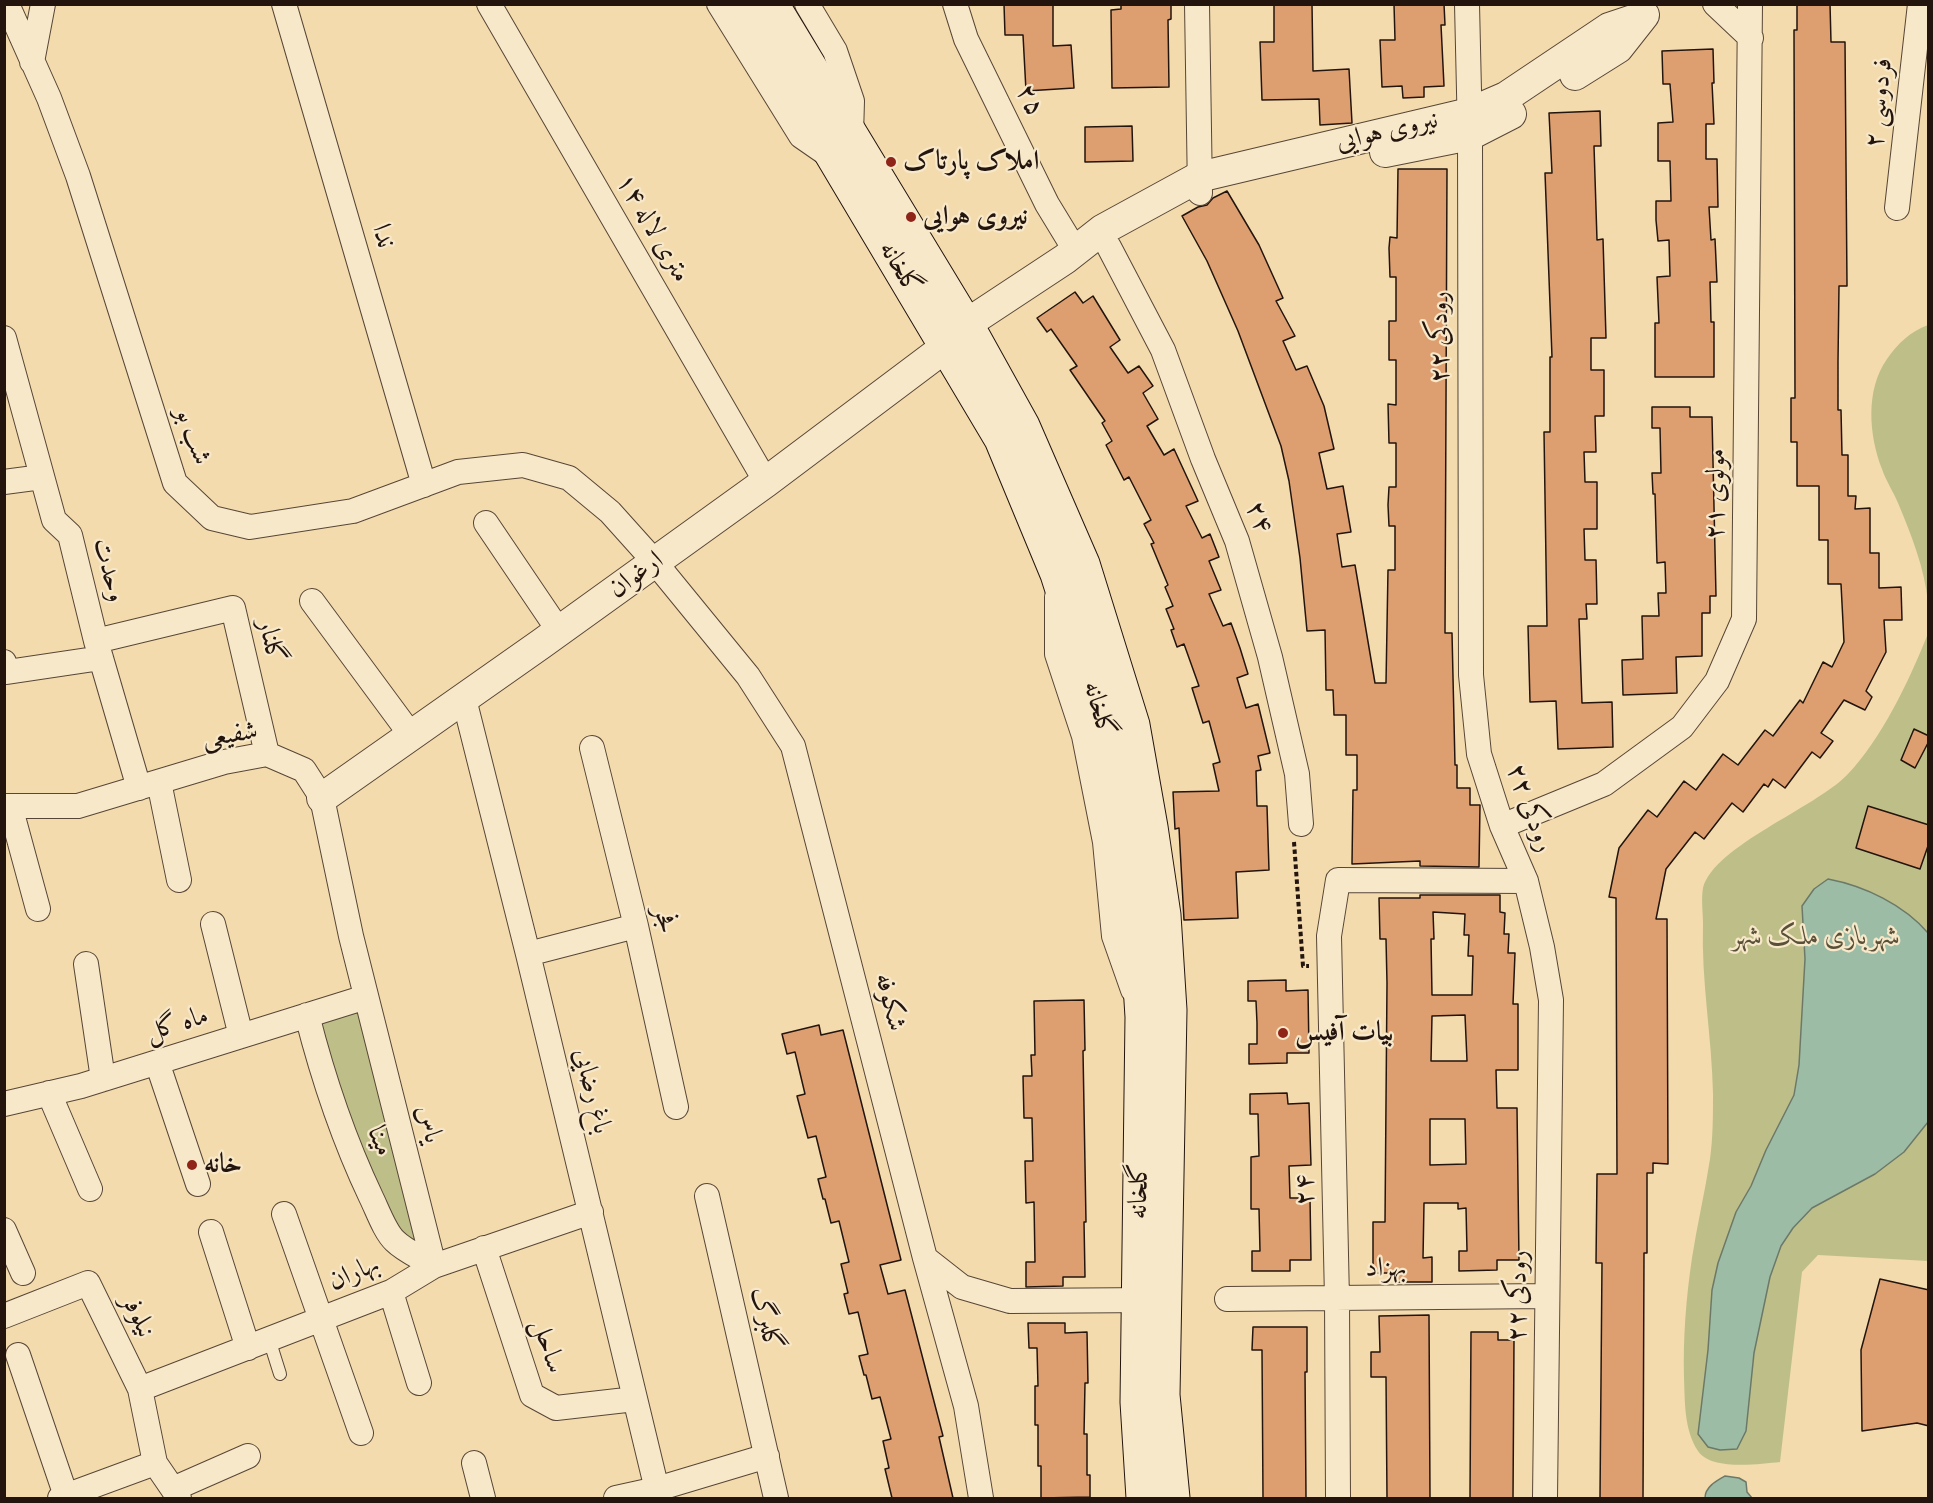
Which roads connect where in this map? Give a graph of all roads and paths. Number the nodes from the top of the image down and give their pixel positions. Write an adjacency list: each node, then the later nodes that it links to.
1 (7, 4): 17 (street, شب بو)
2 (43, 4): 17 (street)
3 (284, 4): 29 (street, ندا)
4 (489, 4): 28 (street, ۱۴ متری لاله)
5 (719, 4): 19 (street)
6 (742, 4): 19 (main road, گلخانه)
7 (772, 4): 19 (main road, گلخانه)
8 (807, 4): 19 (street)
9 (955, 4): 23 (street, ۲۵)
10 (1197, 4): 20 (street)
11 (1467, 4): 18 (street, رودکی ۲۲)
12 (1715, 4): 16 (street)
13 (1750, 4): 16 (street, مولوی ۲۱)
14 (1920, 4): 21 (street, فردوسی ۲)
15 (1647, 11): 18 (street, نیروی هوایی)
16 (1751, 38): 44 (street, مولوی ۲۱)
17 (32, 62): 29 (street, شب بو)
18 (1469, 124): 20 (street, نیروی هوایی); 44 (street, رودکی ۲۲)
19 (844, 148): 24 (main road, گلخانه)
20 (1199, 185): 22 (street, نیروی هوایی)
21 (1898, 208)
22 (1105, 238): 23 (street, نیروی هوایی); 24 (street, نیروی هوایی); 43 (street, ۲۴)
23 (1075, 250): 24 (street, نیروی هوایی)
24 (961, 335): 28 (street, ارغوان); 76 (main road, گلخانه); 76 (main road, گلخانه)
25 (4, 338): 26 (street, وحدت)
26 (42, 477): 27 (street); 34 (street, وحدت)
27 (4, 482)
28 (766, 482): 31 (street, ارغوان)
29 (424, 485): 31 (street, شب بو)
30 (486, 523): 33 (street)
31 (654, 561): 33 (street, ارغوان); 69 (street, شکوفه)
32 (312, 601): 37 (street)
33 (559, 631): 36 (street, ارغوان)
34 (98, 649): 35 (street); 39 (street, گلنار); 40 (street, وحدت)
35 (4, 662)
36 (464, 699): 37 (street, ارغوان); 50 (street, باغ رضایی)
37 (411, 735): 41 (street, ارغوان)
38 (592, 748): 49 (street, فجر)
39 (267, 754): 40 (street, شفیعی); 41 (street, شفیعی)
40 (149, 785): 42 (street, شفیعی); 45 (street, وحدت)
41 (322, 798): 53 (street, شفیعی)
42 (7, 806): 47 (street)
43 (1301, 819): 51 (path)
44 (1502, 826): 46 (street, رودکی ۲۲)
45 (178, 880)
46 (1526, 881): 51 (street, ۲۴); 73 (street, رودکی ۲۲)
47 (38, 909)
48 (213, 924): 55 (street)
49 (636, 926): 50 (street); 60 (street, فجر)
50 (528, 954): 64 (street, باغ رضایی)
51 (1329, 963): 75 (street, ۲۴)
52 (86, 964): 57 (street)
53 (366, 996): 54 (street, ماه گل); 70 (street, یاس)
54 (307, 1015): 55 (street, ماه گل); 70 (street, مینا)
55 (241, 1036): 56 (street, ماه گل)
56 (157, 1062): 57 (street, ماه گل); 61 (street)
57 (103, 1079): 58 (street, ماه گل)
58 (49, 1094): 59 (street, ماه گل); 62 (street)
59 (4, 1104)
60 (676, 1107)
61 (198, 1184)
62 (90, 1189)
63 (707, 1196): 87 (street, گلبرگ)
64 (591, 1212): 68 (street, بهاران); 84 (street, باغ رضایی)
65 (284, 1214): 78 (street)
66 (4, 1230): 71 (street)
67 (211, 1232): 79 (street)
68 (484, 1248): 70 (street, بهاران); 84 (street, ساحل)
69 (925, 1258): 76 (street); 96 (street, شکوفه)
70 (434, 1266): 72 (street, بهاران)
71 (22, 1273)
72 (391, 1292): 78 (street, بهاران); 82 (street)
73 (1547, 1296): 75 (street, بهزاد); 100 (street, رودکی ۲۲)
74 (1227, 1299): 75 (street, بهزاد)
75 (1337, 1299): 99 (street, ۲۴)
76 (1151, 1300): 97 (main road, گلخانه); 98 (main road, گلخانه)
77 (4, 1316): 83 (street, نیلوفر)
78 (321, 1319): 79 (street, بهاران); 85 (street)
79 (259, 1343): 81 (lane); 83 (street, بهاران)
80 (18, 1355): 92 (street)
81 (280, 1374)
82 (419, 1383)
83 (140, 1389): 88 (street, نیلوفر)
84 (635, 1399): 91 (street, باغ رضایی)
85 (362, 1433)
86 (248, 1456): 90 (street)
87 (766, 1456): 91 (street); 95 (street, گلبرگ)
88 (155, 1463): 90 (street); 92 (street)
89 (474, 1463): 93 (street)
90 (176, 1493)
91 (658, 1494): 94 (street)
92 (63, 1497)
93 (483, 1498)
94 (616, 1498)
95 (776, 1498)
96 (981, 1498)
97 (1143, 1498)
98 (1173, 1498)
99 (1338, 1498)
100 (1545, 1498)

